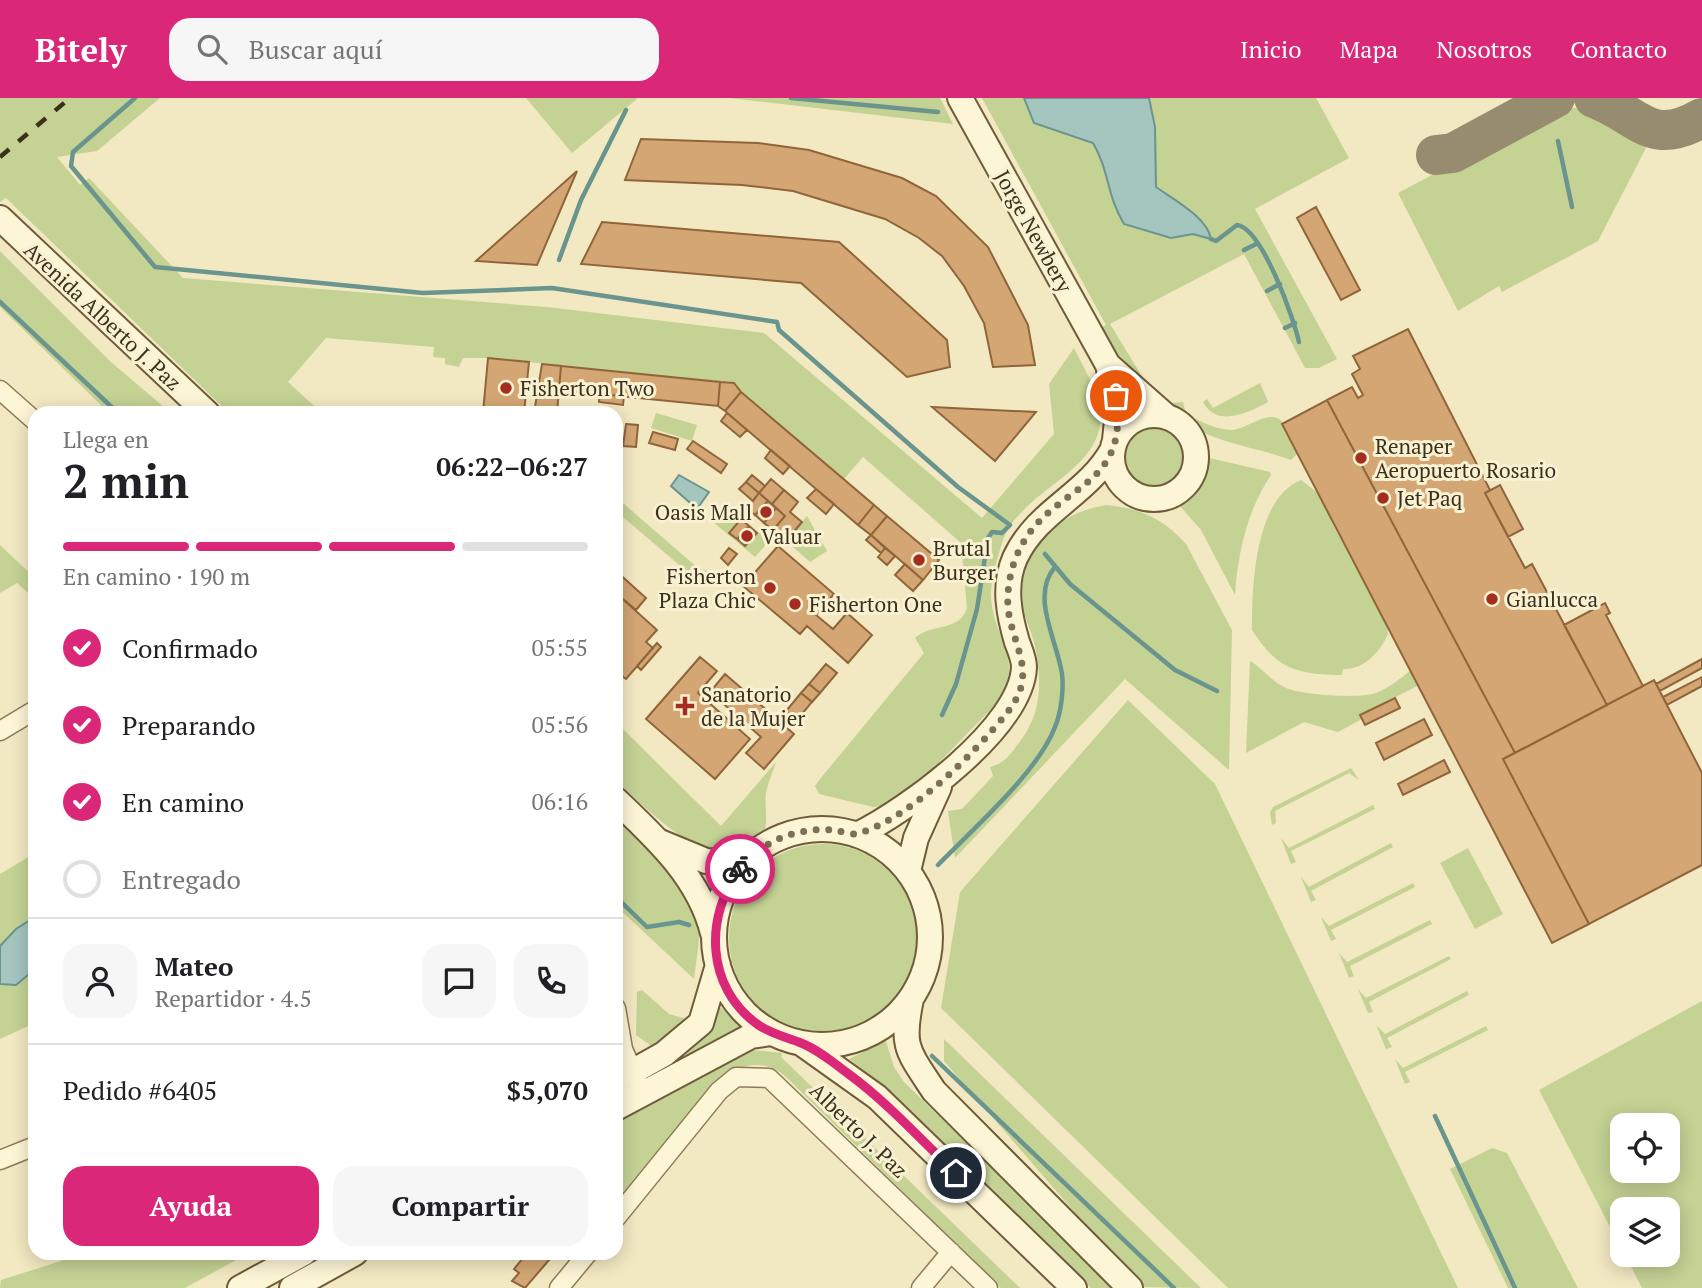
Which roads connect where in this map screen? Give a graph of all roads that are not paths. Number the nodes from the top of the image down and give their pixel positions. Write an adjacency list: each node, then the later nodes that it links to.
1 (960, 98): 3 (main road, Jorge Newbery)
2 (1, 219): 5 (main road, Avenida Alberto J. Paz)
3 (1108, 365): 7 (main road, Jorge Newbery); 8 (main road, Jorge Newbery)
4 (0, 390): 6 (street)
5 (200, 406)
6 (28, 415)
7 (1167, 417): 8 (main road); 9 (main road)
8 (1114, 444): 9 (main road); 10 (main road)
9 (1133, 493): 10 (main road)
10 (1068, 500): 13 (main road)
11 (28, 714): 12 (street)
12 (0, 731)
13 (946, 776): 15 (main road); 18 (main road)
14 (623, 807): 16 (main road)
15 (857, 835): 17 (main road); 18 (main road)
16 (660, 841): 17 (main road); 19 (main road)
17 (745, 862): 19 (main road)
18 (908, 872): 21 (main road)
19 (714, 939): 20 (main road)
20 (718, 965): 22 (main road); 25 (main road)
21 (912, 998): 23 (main road); 39 (main road)
22 (771, 1033): 23 (main road); 25 (main road)
23 (804, 1044): 38 (main road)
24 (623, 1049): 25 (street)
25 (630, 1082)
26 (28, 1149): 27 (street)
27 (0, 1160)
28 (623, 1209): 29 (street, Alberto J. Paz)
29 (951, 1252): 36 (street); 37 (street, Alberto J. Paz)
30 (291, 1260): 33 (main road)
31 (342, 1260): 34 (main road)
32 (582, 1260): 35 (street)
33 (240, 1288)
34 (292, 1288)
35 (559, 1288)
36 (921, 1288)
37 (988, 1288)
38 (1074, 1288)
39 (1130, 1288)

